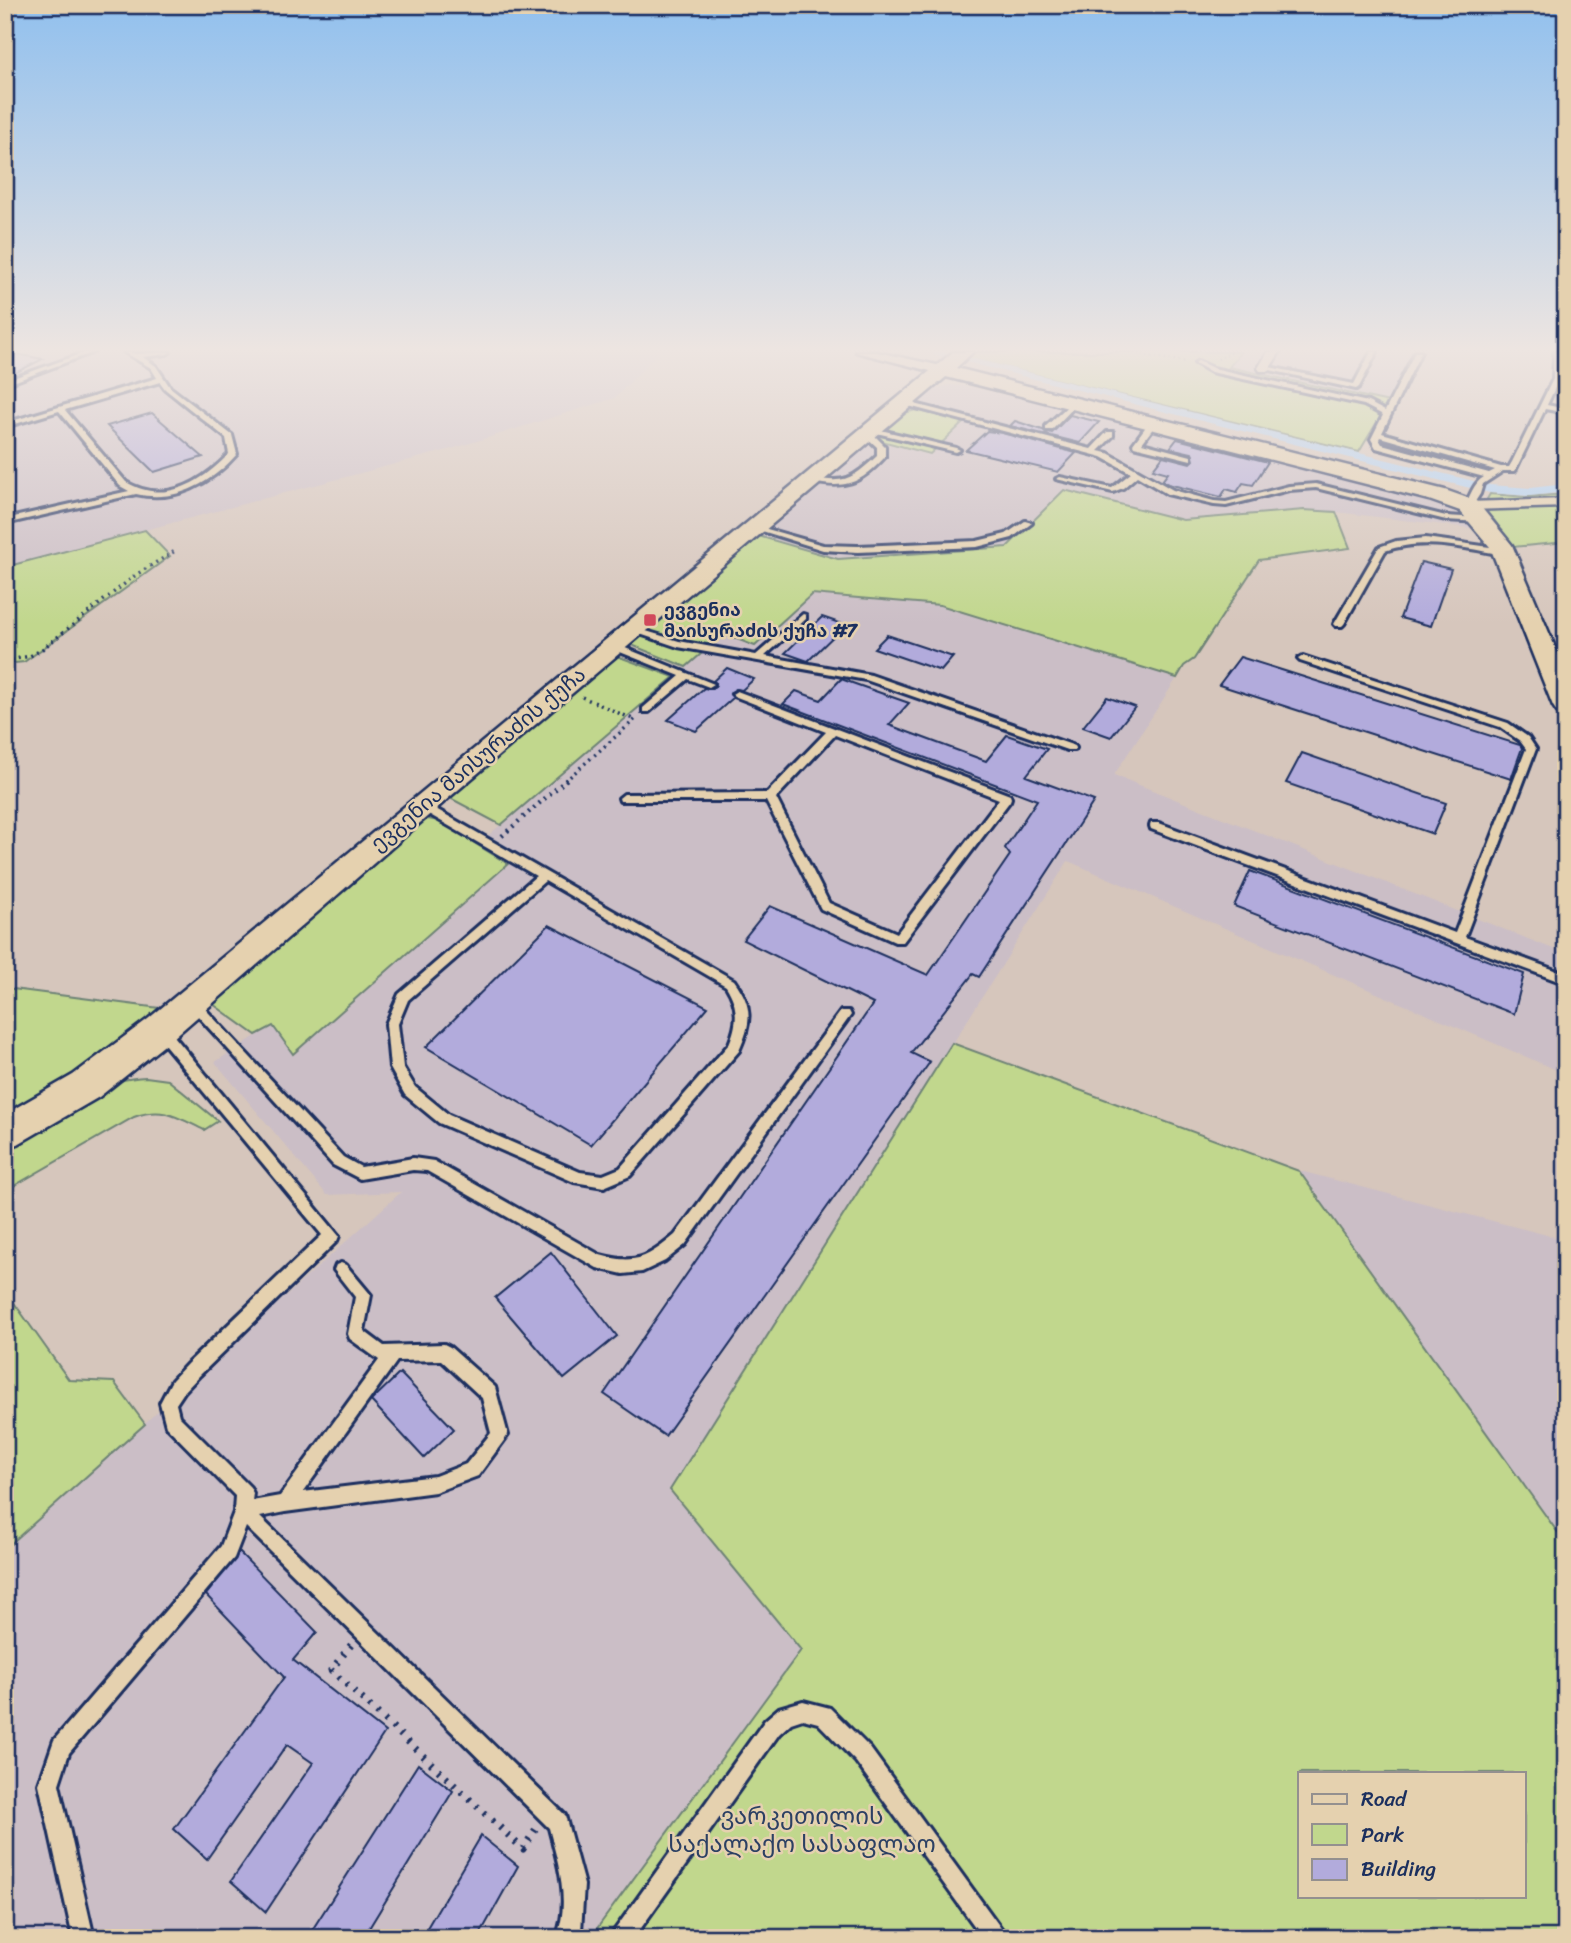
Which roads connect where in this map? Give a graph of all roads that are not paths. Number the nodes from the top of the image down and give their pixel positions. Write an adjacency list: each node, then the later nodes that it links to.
1 (89, 443): 19 (lane)
2 (230, 443): 19 (lane)
3 (855, 443): 24 (street, ევგენია მაისურაძის ქუჩა)
4 (922, 443): 12 (lane)
5 (1057, 443): 13 (lane)
6 (1102, 443): 13 (lane)
7 (1137, 443): 14 (lane)
8 (1231, 443): 21 (street)
9 (1377, 443): 17 (lane)
10 (1408, 443): 15 (lane)
11 (1525, 443): 15 (lane)
12 (956, 450)
13 (1093, 452): 16 (lane)
14 (1188, 458)
15 (1501, 469): 17 (lane)
16 (1137, 474): 18 (lane); 21 (lane)
17 (1490, 476): 21 (lane)
18 (1060, 478)
19 (134, 492): 22 (lane)
20 (1566, 503): 21 (street)
21 (1475, 507): 25 (street)
22 (5, 522)
23 (1028, 523): 24 (lane)
24 (753, 527): 28 (street, ევგენია მაისურაძის ქუჩა)
25 (1504, 552): 27 (lane); 34 (street)
26 (803, 617): 29 (lane)
27 (1339, 624)
28 (623, 638): 29 (lane); 31 (lane); 40 (street, ევგენია მაისურაძის ქუჩა)
29 (758, 658): 37 (lane)
30 (1303, 659): 43 (lane)
31 (687, 675): 32 (lane); 35 (lane)
32 (709, 684)
33 (737, 694): 36 (lane)
34 (1566, 706)
35 (646, 710)
36 (833, 731): 38 (lane); 38 (lane)
37 (1071, 748)
38 (770, 797): 39 (lane)
39 (624, 798)
40 (422, 805): 42 (lane); 45 (street, ევგენია მაისურაძის ქუჩა)
41 (1156, 826): 43 (lane)
42 (543, 876): 42 (lane)
43 (1458, 940): 44 (lane)
44 (1566, 979)
45 (192, 1002): 46 (lane); 47 (street, ევგენია მაისურაძის ქუჩა)
46 (845, 1015)
47 (160, 1029): 48 (street, ევგენია მაისურაძის ქუჩა); 52 (lane)
48 (5, 1133)
49 (341, 1270): 50 (lane)
50 (393, 1354): 51 (lane); 51 (lane)
51 (285, 1503): 52 (lane)
52 (243, 1512): 53 (lane); 54 (lane)
53 (85, 1938)
54 (566, 1938)
55 (621, 1938): 56 (lane)
56 (996, 1938)

